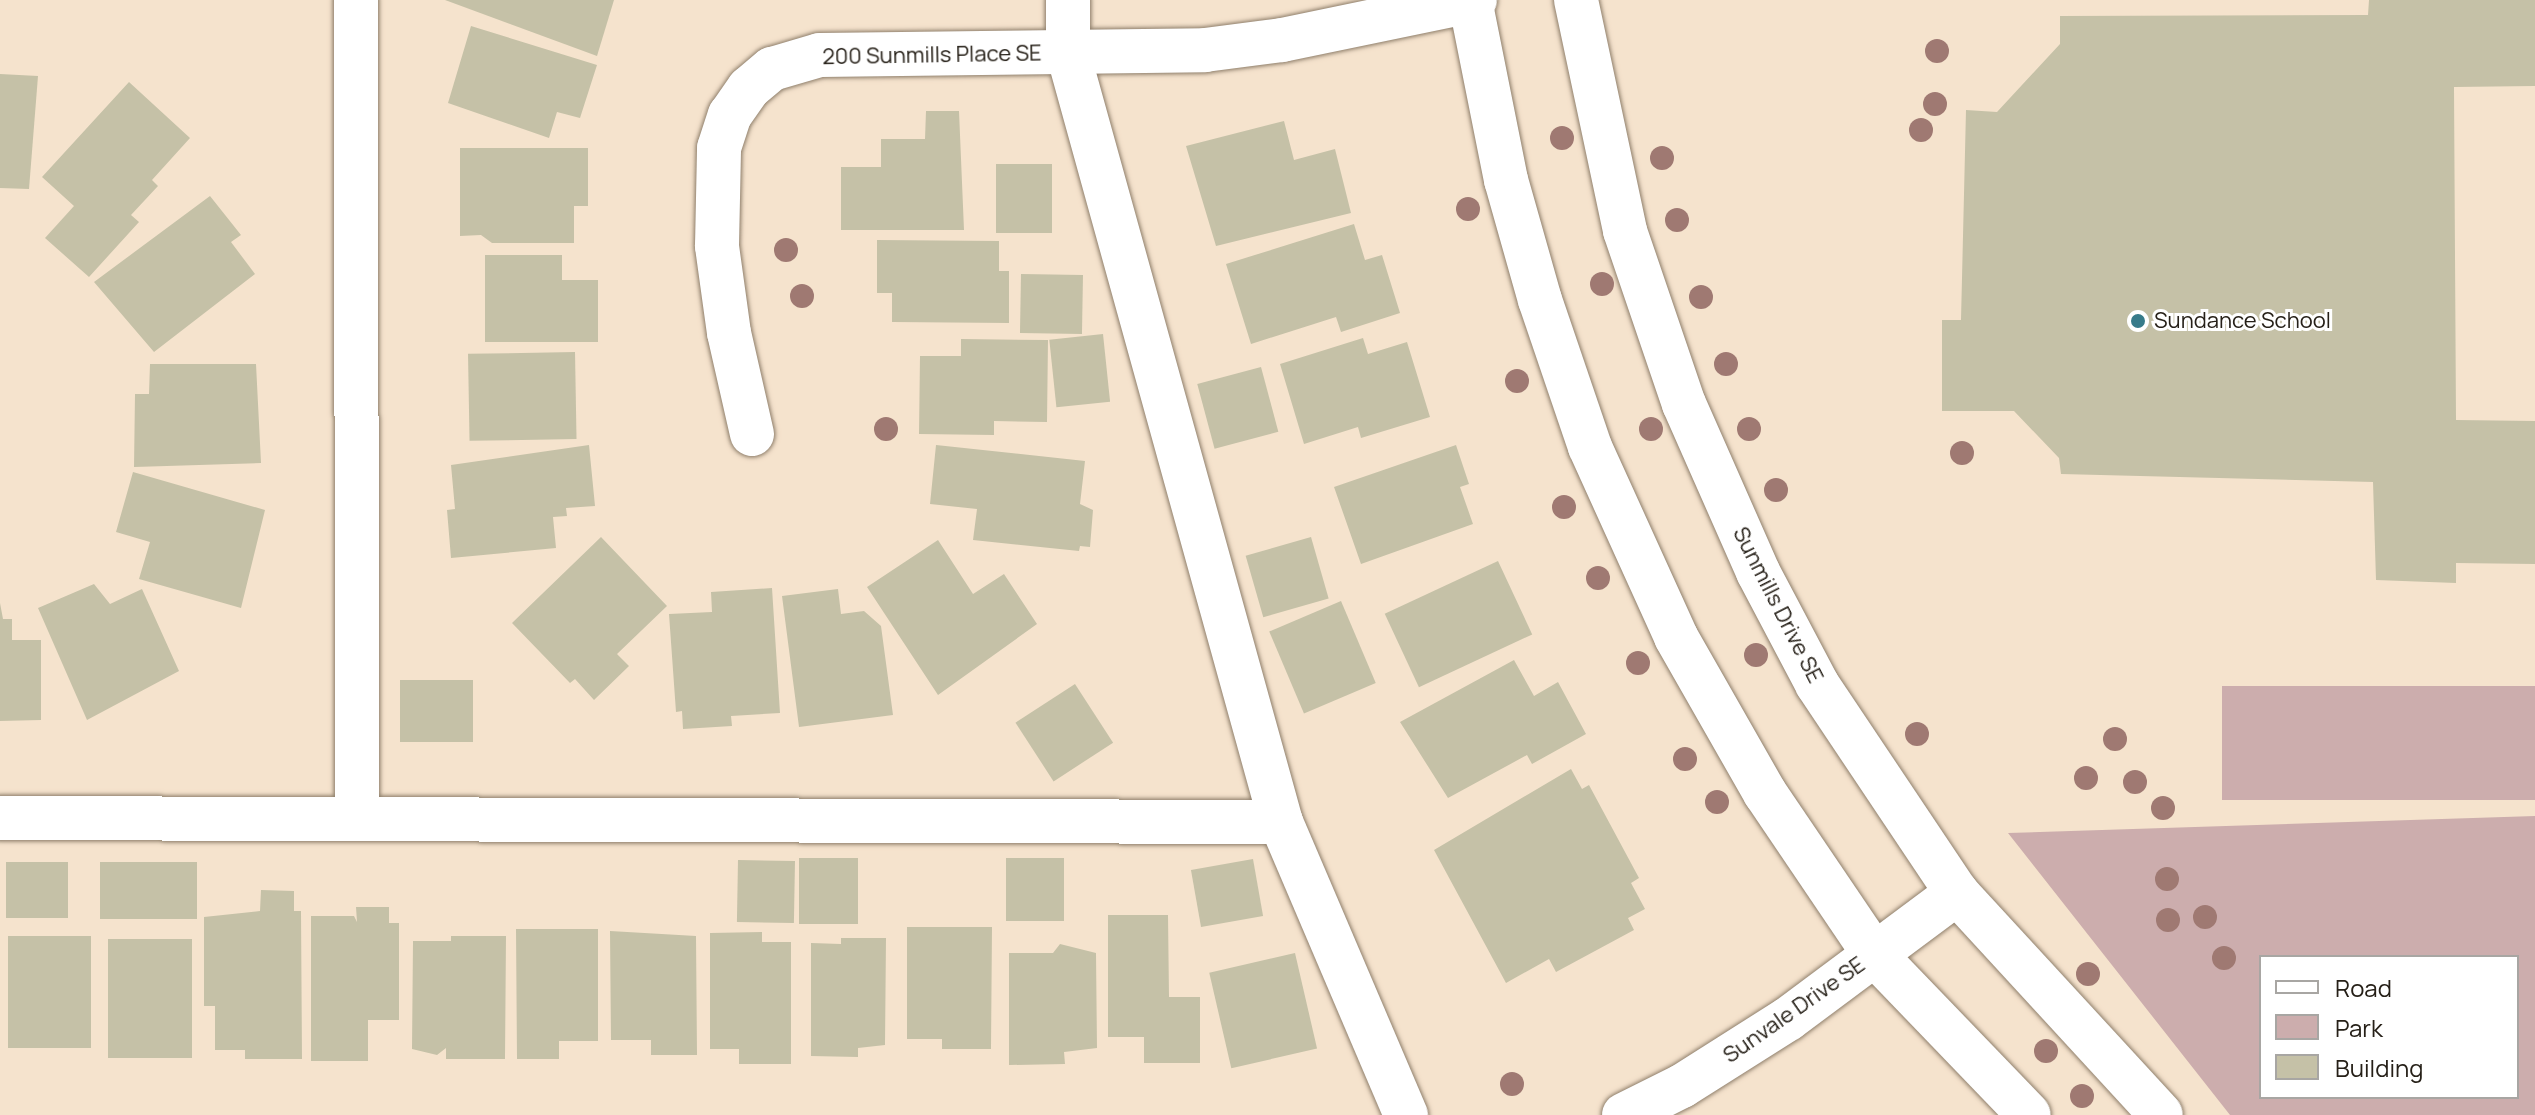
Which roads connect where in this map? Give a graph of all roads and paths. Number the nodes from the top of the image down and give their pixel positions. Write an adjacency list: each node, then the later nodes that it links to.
1 (356, 0): 8 (street)
2 (1068, 0): 5 (street)
3 (1472, 0): 5 (street, 200 Sunmills Place SE); 11 (street)
4 (1576, 0): 10 (street, Sunmills Drive SE)
5 (1068, 53): 6 (street, 200 Sunmills Place SE); 9 (street)
6 (752, 434)
7 (0, 818): 8 (street)
8 (357, 818): 9 (street)
9 (1281, 822): 12 (street)
10 (1957, 893): 11 (street, Sunvale Drive SE); 15 (street, Sunmills Drive SE)
11 (1874, 954): 13 (street, Sunvale Drive SE); 14 (street)
12 (1406, 1115)
13 (1624, 1115)
14 (2029, 1115)
15 (2161, 1115)

